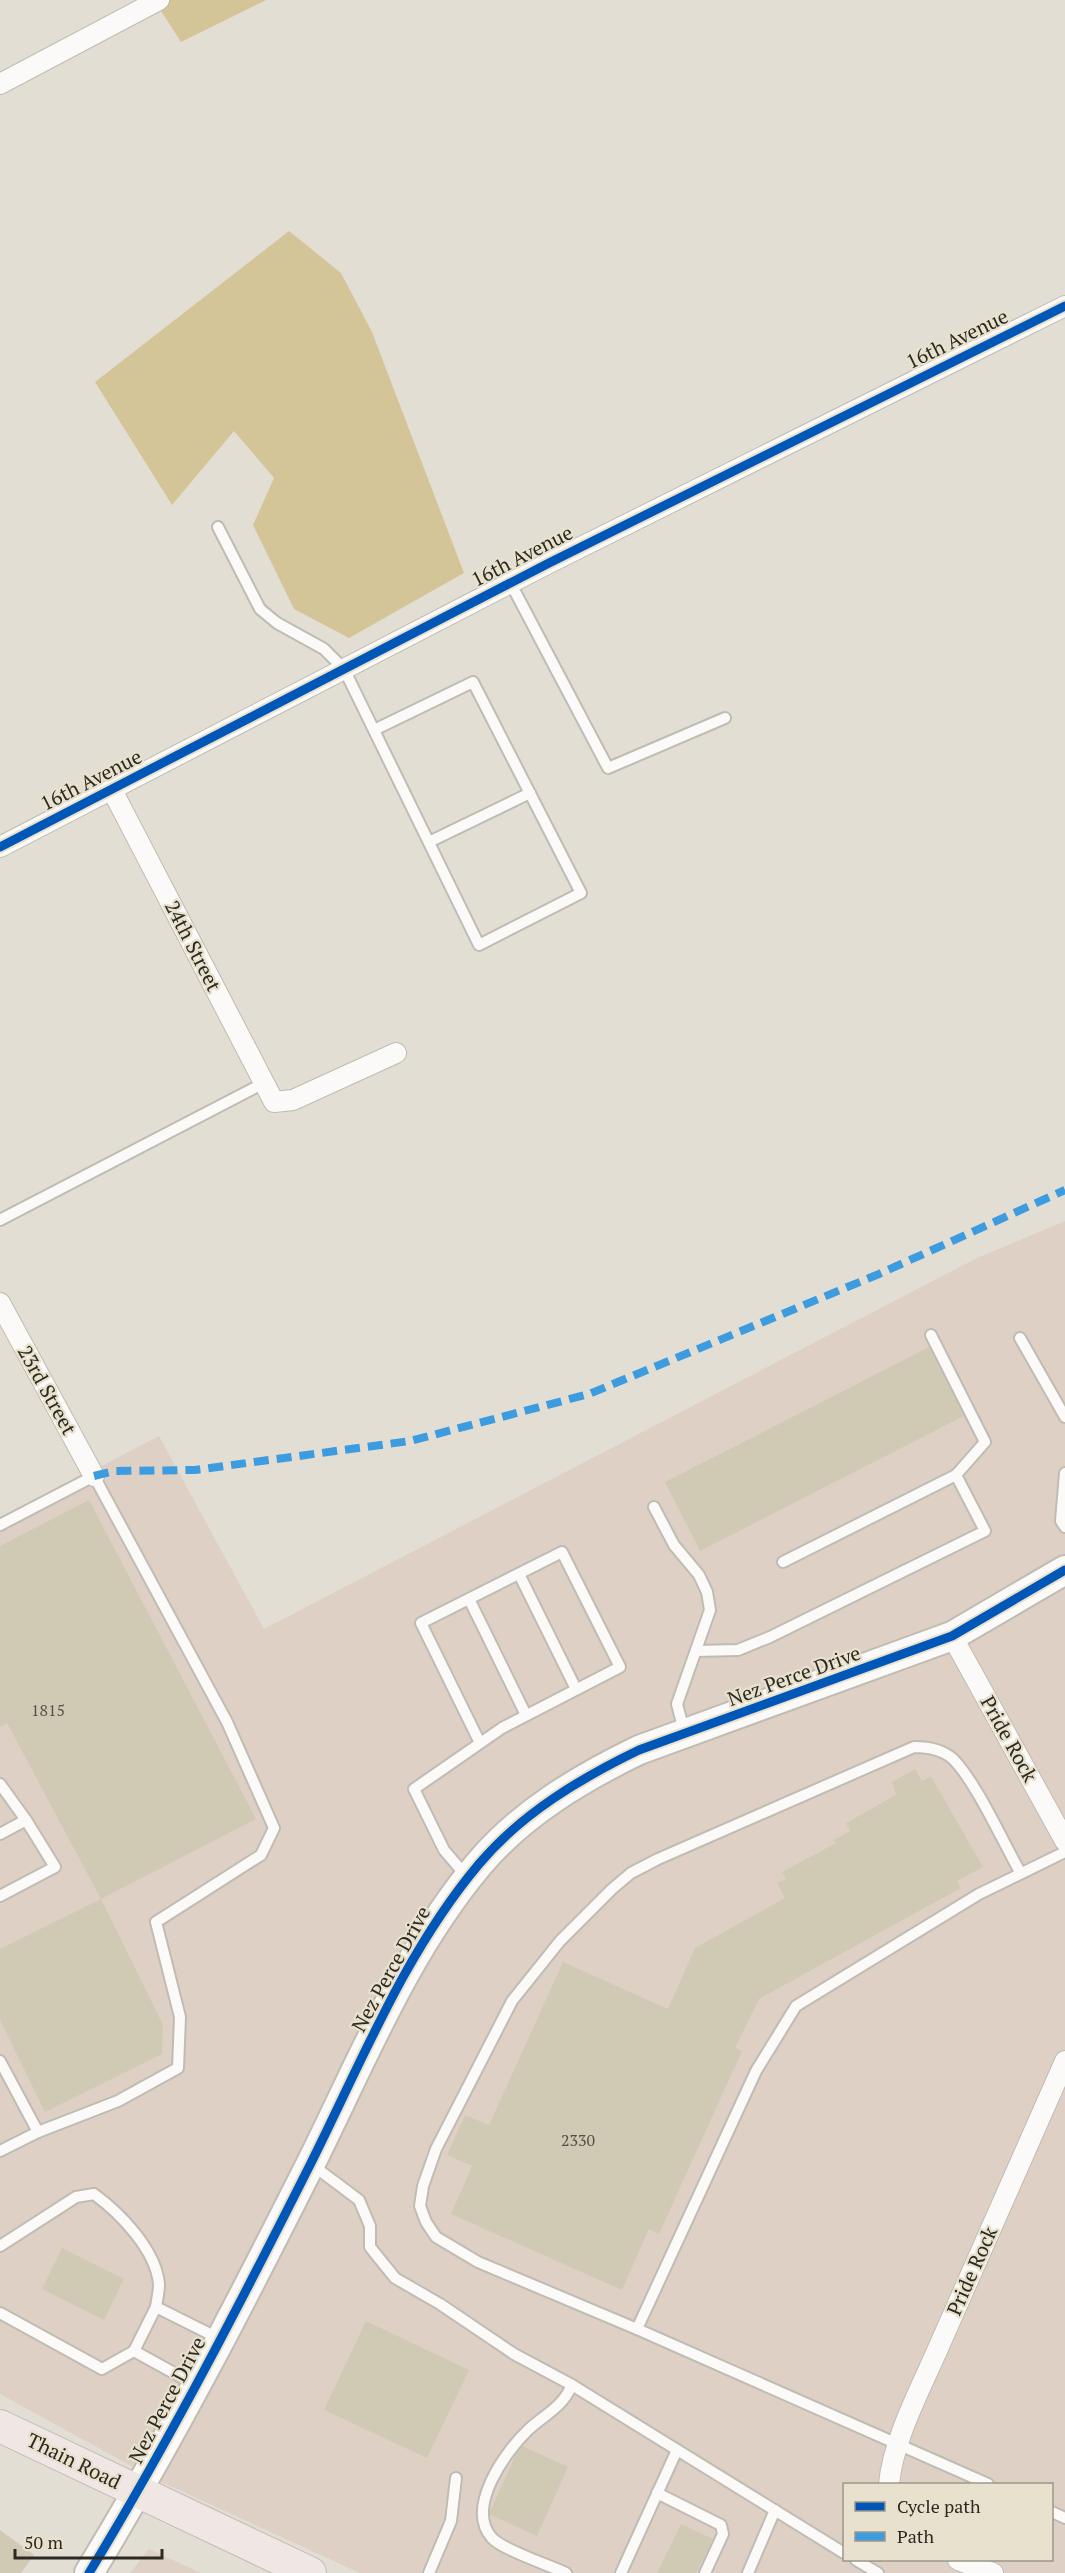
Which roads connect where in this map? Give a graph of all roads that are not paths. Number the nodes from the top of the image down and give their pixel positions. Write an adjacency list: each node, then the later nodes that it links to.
1 (159, 0): 2 (street)
2 (0, 84)
3 (1065, 306): 5 (street, 16th Avenue)
4 (218, 526): 6 (lane)
5 (510, 582): 6 (street, 16th Avenue); 7 (lane)
6 (344, 669): 8 (lane); 9 (street, 16th Avenue)
7 (725, 718)
8 (374, 730): 10 (lane); 11 (lane)
9 (112, 790): 12 (street, 16th Avenue); 14 (street, 24th Street)
10 (530, 793): 11 (lane); 11 (lane)
11 (429, 842)
12 (0, 847)
13 (396, 1053): 14 (street, 24th Street)
14 (264, 1083): 15 (lane)
15 (0, 1220)
16 (0, 1303): 22 (street, 23rd Street)
17 (931, 1335): 21 (lane)
18 (1020, 1338): 19 (lane)
19 (1065, 1417)
20 (1065, 1473): 23 (lane)
21 (956, 1475): 27 (lane); 32 (lane)
22 (94, 1476): 25 (lane); 47 (lane)
23 (1064, 1499): 26 (lane)
24 (654, 1507): 32 (lane)
25 (0, 1525)
26 (1065, 1527)
27 (783, 1562)
28 (1065, 1570): 31 (street, Nez Perce Drive)
29 (519, 1574): 30 (lane); 33 (lane); 33 (lane)
30 (469, 1599): 34 (lane); 36 (lane)
31 (952, 1636): 35 (street, Nez Perce Drive); 40 (street, Pride Rock)
32 (696, 1651): 35 (lane)
33 (576, 1689): 34 (lane)
34 (526, 1715): 36 (lane)
35 (685, 1735): 43 (street, Nez Perce Drive)
36 (480, 1743): 43 (lane)
37 (0, 1784): 38 (lane)
38 (26, 1820): 39 (lane); 44 (lane)
39 (0, 1834)
40 (1065, 1841)
41 (1065, 1852): 42 (lane)
42 (1020, 1872): 53 (lane); 53 (lane)
43 (468, 1878): 49 (street, Nez Perce Drive)
44 (0, 1896)
45 (1065, 2061): 59 (street, Pride Rock)
46 (2, 2069): 47 (lane)
47 (38, 2132): 48 (lane)
48 (0, 2151)
49 (310, 2164): 54 (street, Nez Perce Drive); 56 (lane)
50 (0, 2246): 51 (lane)
51 (156, 2307): 54 (lane); 55 (lane)
52 (0, 2313): 55 (lane)
53 (637, 2329): 59 (lane)
54 (220, 2339): 57 (street, Nez Perce Drive)
55 (134, 2351): 57 (lane)
56 (572, 2385): 60 (lane); 70 (lane)
57 (196, 2386): 64 (street, Nez Perce Drive)
58 (0, 2426): 64 (main road, Thain Road)
59 (898, 2445): 62 (street, Pride Rock); 63 (lane)
60 (677, 2450): 65 (lane); 66 (lane)
61 (456, 2478): 73 (lane)
62 (889, 2483)
63 (986, 2483)
64 (138, 2492): 71 (street, Nez Perce Drive); 72 (main road, Thain Road)
65 (657, 2493): 74 (lane); 75 (lane)
66 (775, 2510): 67 (lane); 76 (lane)
67 (843, 2552)
68 (859, 2561): 77 (lane)
69 (963, 2561): 78 (street)
70 (563, 2572)
71 (89, 2573)
72 (310, 2573)
73 (429, 2573)
74 (621, 2573)
75 (705, 2573)
76 (748, 2573)
77 (878, 2573)
78 (993, 2573)

